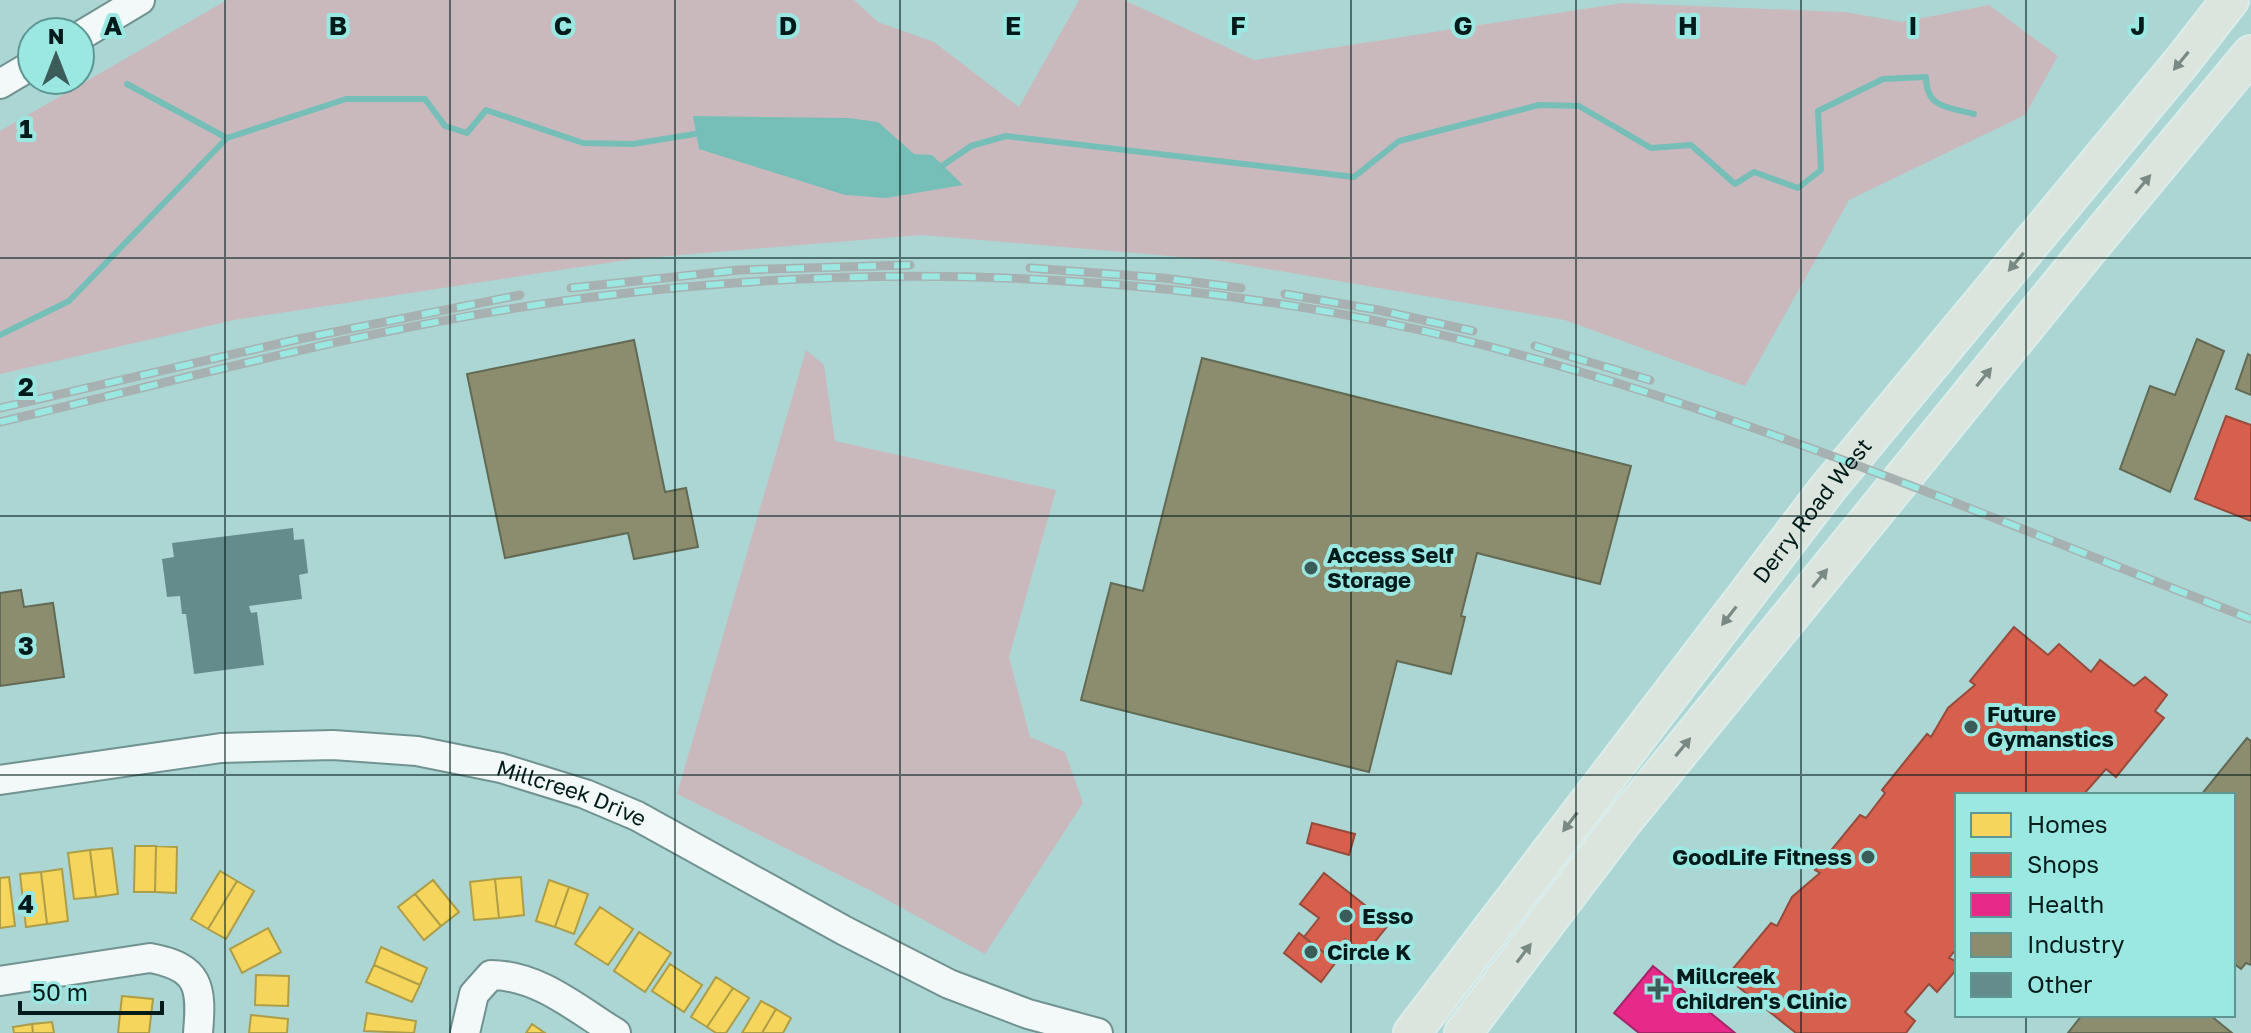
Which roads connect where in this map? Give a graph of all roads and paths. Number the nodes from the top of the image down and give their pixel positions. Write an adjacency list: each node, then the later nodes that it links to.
1 (140, 0): 3 (street)
2 (2230, 0): 12 (main road, Derry Road West, one-way to 12)
3 (96, 26)
4 (2251, 54): 7 (main road, one-way to 4)
5 (0, 780): 11 (street, Millcreek Drive)
6 (0, 981): 8 (street)
7 (1471, 1027)
8 (198, 1033)
9 (465, 1033): 10 (street)
10 (616, 1033)
11 (1098, 1033)
12 (1412, 1033)

